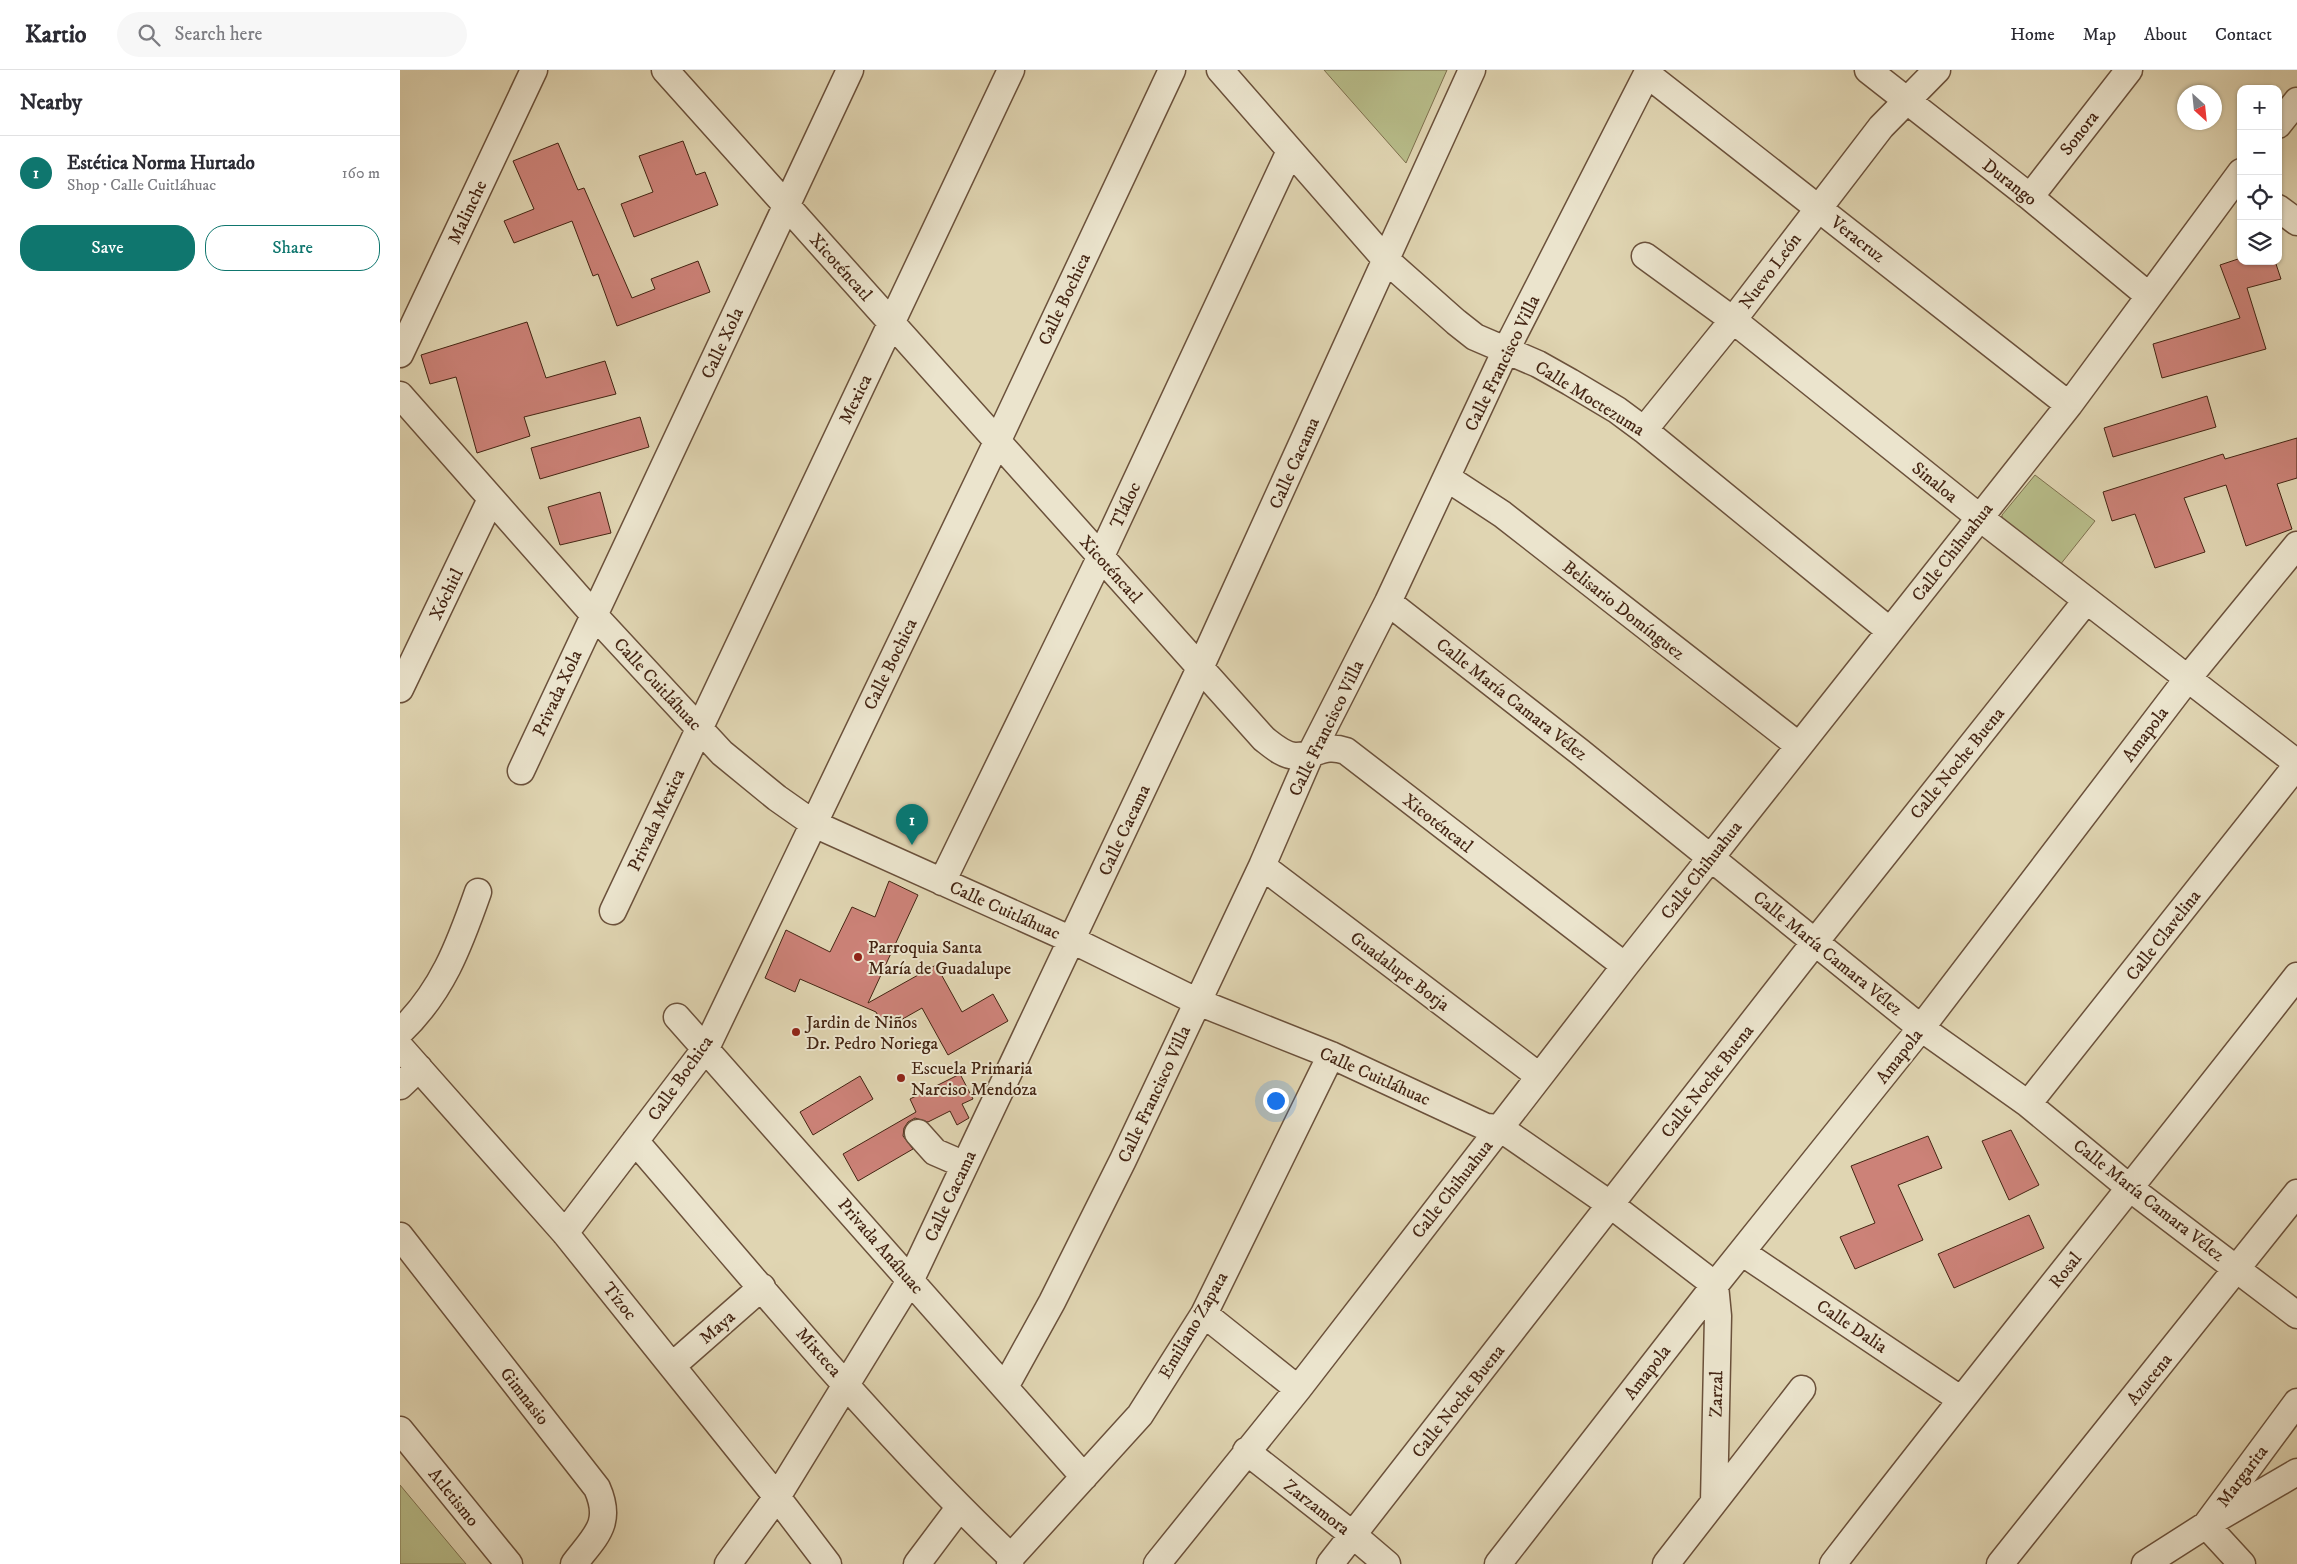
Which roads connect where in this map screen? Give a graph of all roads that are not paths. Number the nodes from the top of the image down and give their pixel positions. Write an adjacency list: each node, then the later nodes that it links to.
1 (534, 70): 29 (street, Malinche)
2 (665, 70): 12 (street, Xicoténcatl)
3 (850, 70): 19 (street, Calle Xola)
4 (1011, 70): 27 (street, Mexica)
5 (1172, 70): 33 (street, Calle Bochica)
6 (1220, 70): 16 (street, Calle Moctezuma)
7 (1472, 70): 24 (street, Calle Cacama)
8 (1868, 70): 13 (street, Durango)
9 (1937, 70): 13 (street, Nuevo León)
10 (2129, 70): 18 (street, Sonora)
11 (1648, 72): 20 (street, Veracruz); 28 (street, Calle Francisco Villa)
12 (690, 81): 19 (street, Xicoténcatl)
13 (1906, 100): 18 (street, Durango); 20 (street, Nuevo León)
14 (2297, 101): 15 (street)
15 (2282, 120)
16 (1290, 151): 24 (street, Calle Moctezuma); 38 (street, Tláloc)
17 (2237, 179): 25 (street, Calle Chihuahua)
18 (2030, 197): 25 (street, Durango)
19 (786, 206): 27 (street, Xicoténcatl); 41 (street, Calle Xola)
20 (1817, 208): 26 (street, Nuevo León); 31 (street, Veracruz)
21 (2282, 211): 22 (street)
22 (2297, 222)
23 (1645, 256): 26 (street, Sinaloa)
24 (1386, 260): 28 (street, Calle Moctezuma); 43 (street, Calle Cacama)
25 (2150, 296): 31 (street, Calle Chihuahua)
26 (1733, 320): 32 (street, Nuevo León); 36 (street, Sinaloa)
27 (891, 324): 33 (street, Xicoténcatl); 46 (street, Mexica)
28 (1506, 350): 32 (street, Calle Moctezuma); 34 (street, Calle Francisco Villa)
29 (400, 354)
30 (400, 395): 35 (street, Calle Cuitláhuac)
31 (2069, 405): 36 (street, Calle Chihuahua)
32 (1644, 430): 42 (street, Calle Moctezuma)
33 (997, 442): 38 (street, Xicoténcatl); 51 (street, Calle Bochica)
34 (1447, 478): 40 (street, Calle Francisco Villa); 47 (street, Belisario Domínguez)
35 (492, 499): 41 (street, Calle Cuitláhuac); 45 (street, Xóchitl)
36 (1979, 517): 39 (street, Sinaloa); 42 (street, Calle Chihuahua)
37 (2297, 544): 44 (street, Amapola)
38 (1100, 558): 43 (street, Xicoténcatl); 54 (street, Tláloc)
39 (2086, 601): 44 (street, Sinaloa); 58 (street, Calle Noche Buena)
40 (1388, 602): 48 (street, Calle Francisco Villa); 52 (street, Calle María Camara Vélez)
41 (594, 615): 46 (street, Calle Cuitláhuac); 50 (street, Privada Xola)
42 (1890, 631): 47 (street, Calle Chihuahua)
43 (1200, 668): 48 (street, Xicoténcatl); 57 (street, Calle Cacama)
44 (2188, 678): 49 (street, Sinaloa); 63 (street, Amapola)
45 (400, 690)
46 (698, 728): 51 (street, Calle Cuitláhuac); 56 (street, Privada Mexica)
47 (1798, 745): 52 (street, Calle Chihuahua)
48 (1311, 753): 53 (street, Calle Francisco Villa); 59 (street, Xicoténcatl)
49 (2297, 764): 71 (street, Calle Clavelina)
50 (521, 771)
51 (814, 824): 54 (street, Calle Cuitláhuac); 66 (street, Calle Bochica)
52 (1710, 859): 58 (street, Calle María Camara Vélez); 59 (street, Calle Chihuahua)
53 (1262, 866): 61 (street, Calle Francisco Villa); 69 (street, Guadalupe Borja)
54 (942, 882): 57 (street, Calle Cuitláhuac)
55 (478, 892): 64 (street)
56 (613, 911)
57 (1072, 940): 61 (street, Calle Cuitláhuac); 75 (street, Calle Cacama)
58 (1815, 942): 63 (street, Calle María Camara Vélez); 78 (street, Calle Noche Buena)
59 (1625, 966): 69 (street, Calle Chihuahua)
60 (2297, 976): 76 (street, Rosal)
61 (1198, 1002): 67 (street, Calle Cuitláhuac); 90 (street, Calle Francisco Villa)
62 (676, 1016): 66 (street, Privada Anáhuac)
63 (1921, 1028): 71 (street, Calle María Camara Vélez); 81 (street, Amapola)
64 (400, 1032)
65 (400, 1046): 68 (street, Tízoc)
66 (706, 1048): 74 (street, Calle Bochica); 83 (street, Privada Anáhuac)
67 (1331, 1055): 72 (street, Calle Cuitláhuac); 86 (street, Emiliano Zapata)
68 (419, 1068): 70 (street); 79 (street, Tízoc)
69 (1539, 1076): 72 (street, Calle Chihuahua)
70 (400, 1086)
71 (2028, 1104): 76 (street, Calle María Camara Vélez)
72 (1500, 1128): 78 (street, Calle Cuitláhuac); 91 (street, Calle Chihuahua)
73 (918, 1133): 75 (street)
74 (635, 1141): 79 (street, Calle Bochica); 85 (street, Mixteca)
75 (965, 1165): 83 (street, Calle Cacama)
76 (2131, 1189): 82 (street, Calle María Camara Vélez); 93 (street, Rosal)
77 (2297, 1192): 82 (street, Azucena)
78 (1611, 1205): 84 (street, Calle Cuitláhuac); 103 (street, Calle Noche Buena)
79 (565, 1233): 88 (street, Tízoc)
80 (400, 1236): 106 (street, Gimnasio)
81 (1743, 1253): 84 (street, Amapola); 93 (street, Calle Dalia)
82 (2238, 1269): 87 (street, Calle María Camara Vélez); 116 (street, Azucena)
83 (911, 1279): 89 (street, Calle Cacama); 90 (street, Privada Anáhuac)
84 (1715, 1285): 100 (street, Zarzal); 113 (street, Amapola)
85 (762, 1288): 88 (street, Maya); 89 (street, Mixteca)
86 (1204, 1314): 91 (street); 98 (street, Emiliano Zapata)
87 (2297, 1315)
88 (672, 1366): 99 (street, Tízoc)
89 (847, 1384): 99 (street, Calle Cacama); 101 (street, Mixteca)
90 (1005, 1386): 98 (street, Privada Anáhuac)
91 (1298, 1389): 96 (street, Calle Chihuahua)
92 (1802, 1389): 100 (street)
93 (1960, 1399): 115 (street, Rosal)
94 (2297, 1402): 102 (street, Margarita)
95 (400, 1430): 105 (street, Atletismo)
96 (1246, 1451): 103 (street, Zarzamora); 110 (street, Calle Chihuahua)
97 (2297, 1472): 102 (street)
98 (1084, 1476): 104 (street, Emiliano Zapata)
99 (778, 1497): 107 (street, Calle Cacama); 108 (street, Tízoc)
100 (1714, 1502): 114 (street)
101 (959, 1508): 104 (street, Mixteca); 109 (street)
102 (2206, 1525): 117 (street); 118 (street)
103 (1353, 1535): 111 (street, Calle Noche Buena); 112 (street, Zarzamora)
104 (1010, 1560)
105 (509, 1564)
106 (574, 1564)
107 (728, 1564)
108 (828, 1564)
109 (917, 1564)
110 (1157, 1564)
111 (1330, 1564)
112 (1387, 1564)
113 (1498, 1564)
114 (1666, 1564)
115 (1833, 1564)
116 (2000, 1564)
117 (2146, 1564)
118 (2242, 1564)

